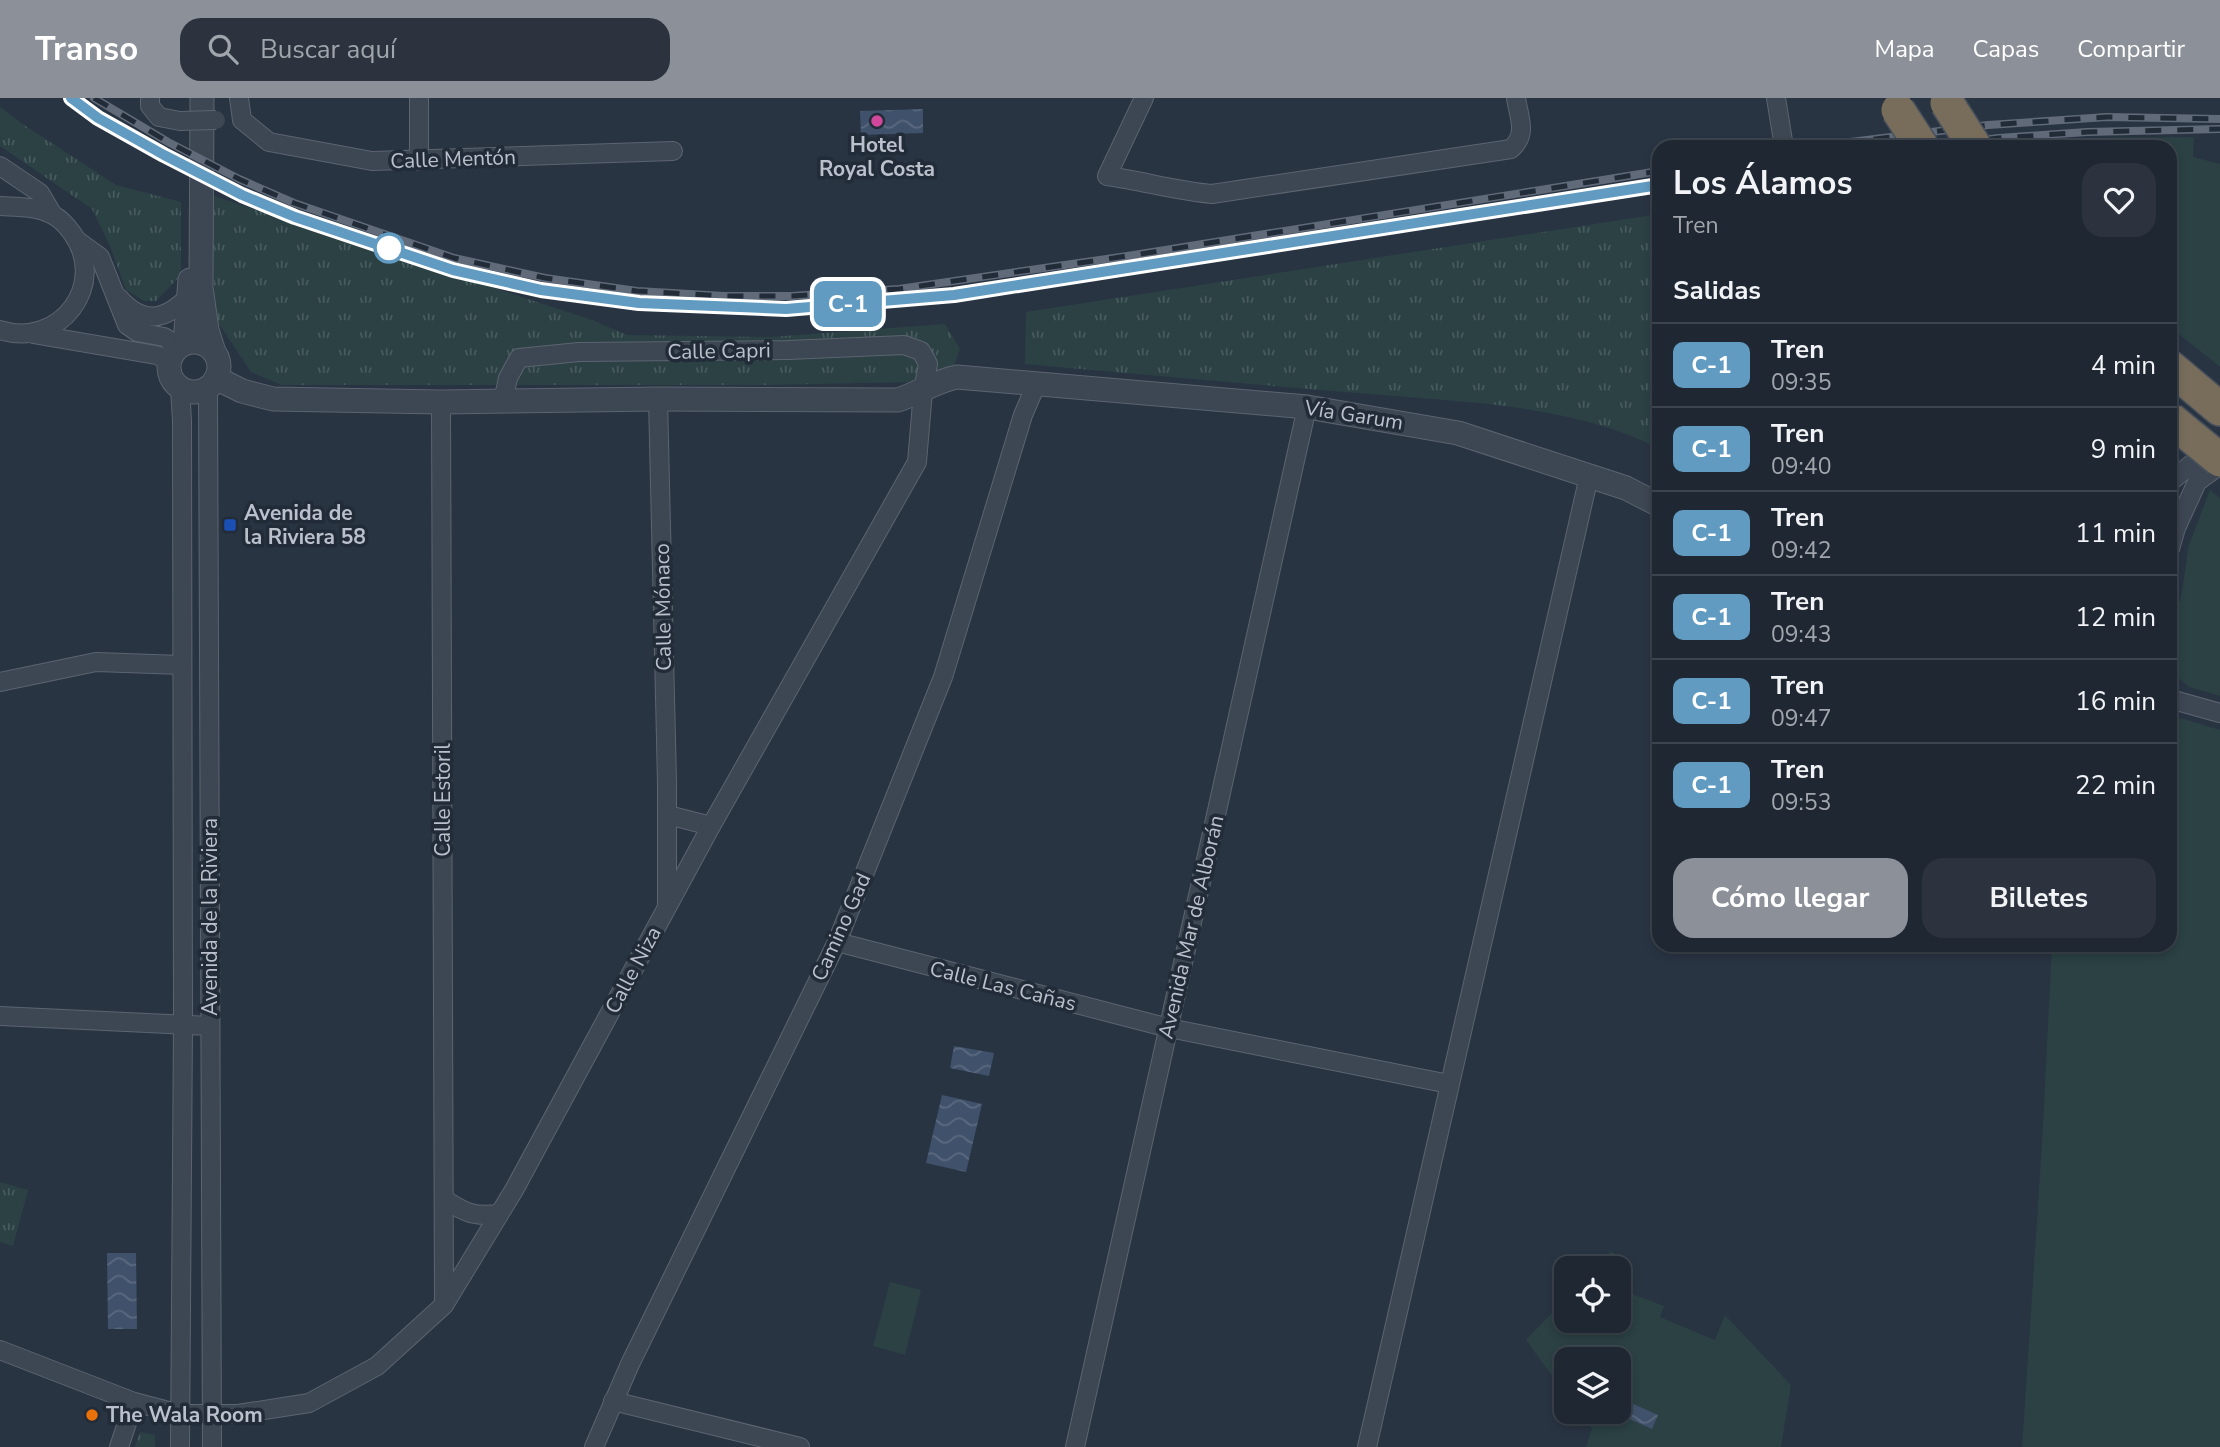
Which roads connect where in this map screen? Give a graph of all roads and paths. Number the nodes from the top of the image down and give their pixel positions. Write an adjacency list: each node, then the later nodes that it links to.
1 (150, 98): 11 (street, bridge)
2 (193, 98): 22 (street)
3 (202, 98): 26 (street)
4 (239, 98): 11 (street)
5 (419, 98): 16 (street)
6 (1144, 98): 7 (street)
7 (1516, 98)
8 (1776, 98): 12 (street)
9 (1945, 101): 14 (highway, bridge)
10 (1895, 104): 13 (highway, bridge)
11 (242, 120): 16 (street, Calle Mentón)
12 (1783, 140)
13 (1918, 140)
14 (1970, 140)
15 (673, 150): 16 (street, Calle Mentón)
16 (419, 161)
17 (0, 166): 19 (street)
18 (4, 208): 19 (street)
19 (53, 215): 20 (street)
20 (78, 241): 21 (street); 24 (street)
21 (114, 291): 22 (street); 25 (street)
22 (189, 296): 25 (street)
23 (5, 333): 24 (street)
24 (33, 334): 25 (street)
25 (178, 349): 26 (street); 30 (street)
26 (213, 349): 28 (street)
27 (2177, 373): 35 (highway)
28 (212, 383): 30 (street); 33 (street); 54 (street, Avenida de la Riviera)
29 (1036, 385): 31 (street); 36 (street, Vía Garum); 51 (street, Camino Gad)
30 (180, 388): 44 (street, Avenida de la Riviera)
31 (923, 391): 32 (street); 34 (street, Calle Capri); 49 (street, Calle Niza)
32 (658, 399): 34 (street); 48 (street, Calle Mónaco)
33 (441, 401): 34 (street); 57 (street, Calle Estoril)
34 (503, 401)
35 (2209, 401)
36 (1307, 407): 40 (street, Vía Garum); 55 (street, Avenida Mar de Alborán)
37 (2177, 425): 39 (highway, bridge)
38 (2220, 440): 41 (street)
39 (2220, 462): 43 (street)
40 (1589, 476): 42 (street, Vía Garum); 56 (street)
41 (2177, 476)
42 (1652, 501)
43 (2177, 526)
44 (181, 665): 45 (street); 53 (street, Avenida de la Riviera)
45 (0, 682)
46 (2177, 701): 47 (street)
47 (2220, 713)
48 (668, 815): 49 (street); 50 (street, Calle Mónaco)
49 (711, 826): 50 (street, Calle Niza)
50 (667, 907): 58 (street, Calle Niza)
51 (837, 942): 55 (street, Calle Las Cañas); 61 (street, Camino Gad)
52 (0, 1016): 53 (street)
53 (183, 1025): 54 (street); 63 (street, Avenida de la Riviera)
54 (210, 1026): 64 (street, Avenida de la Riviera)
55 (1169, 1028): 56 (street, Calle Las Cañas); 70 (street, Avenida Mar de Alborán)
56 (1449, 1084): 71 (street)
57 (444, 1199): 58 (street); 59 (street, Calle Estoril)
58 (499, 1214): 59 (street, Calle Niza)
59 (444, 1305): 64 (street, Calle Niza)
60 (0, 1350): 62 (street, Calle Niza)
61 (613, 1401): 68 (street, Camino Gad); 69 (street)
62 (134, 1402): 63 (street, Calle Niza); 65 (street)
63 (180, 1414): 64 (street, Calle Niza); 66 (street, Avenida de la Riviera)
64 (211, 1415): 67 (street, Avenida de la Riviera)
65 (119, 1447)
66 (180, 1447)
67 (212, 1447)
68 (594, 1447)
69 (800, 1447)
70 (1075, 1447)
71 (1367, 1447)

